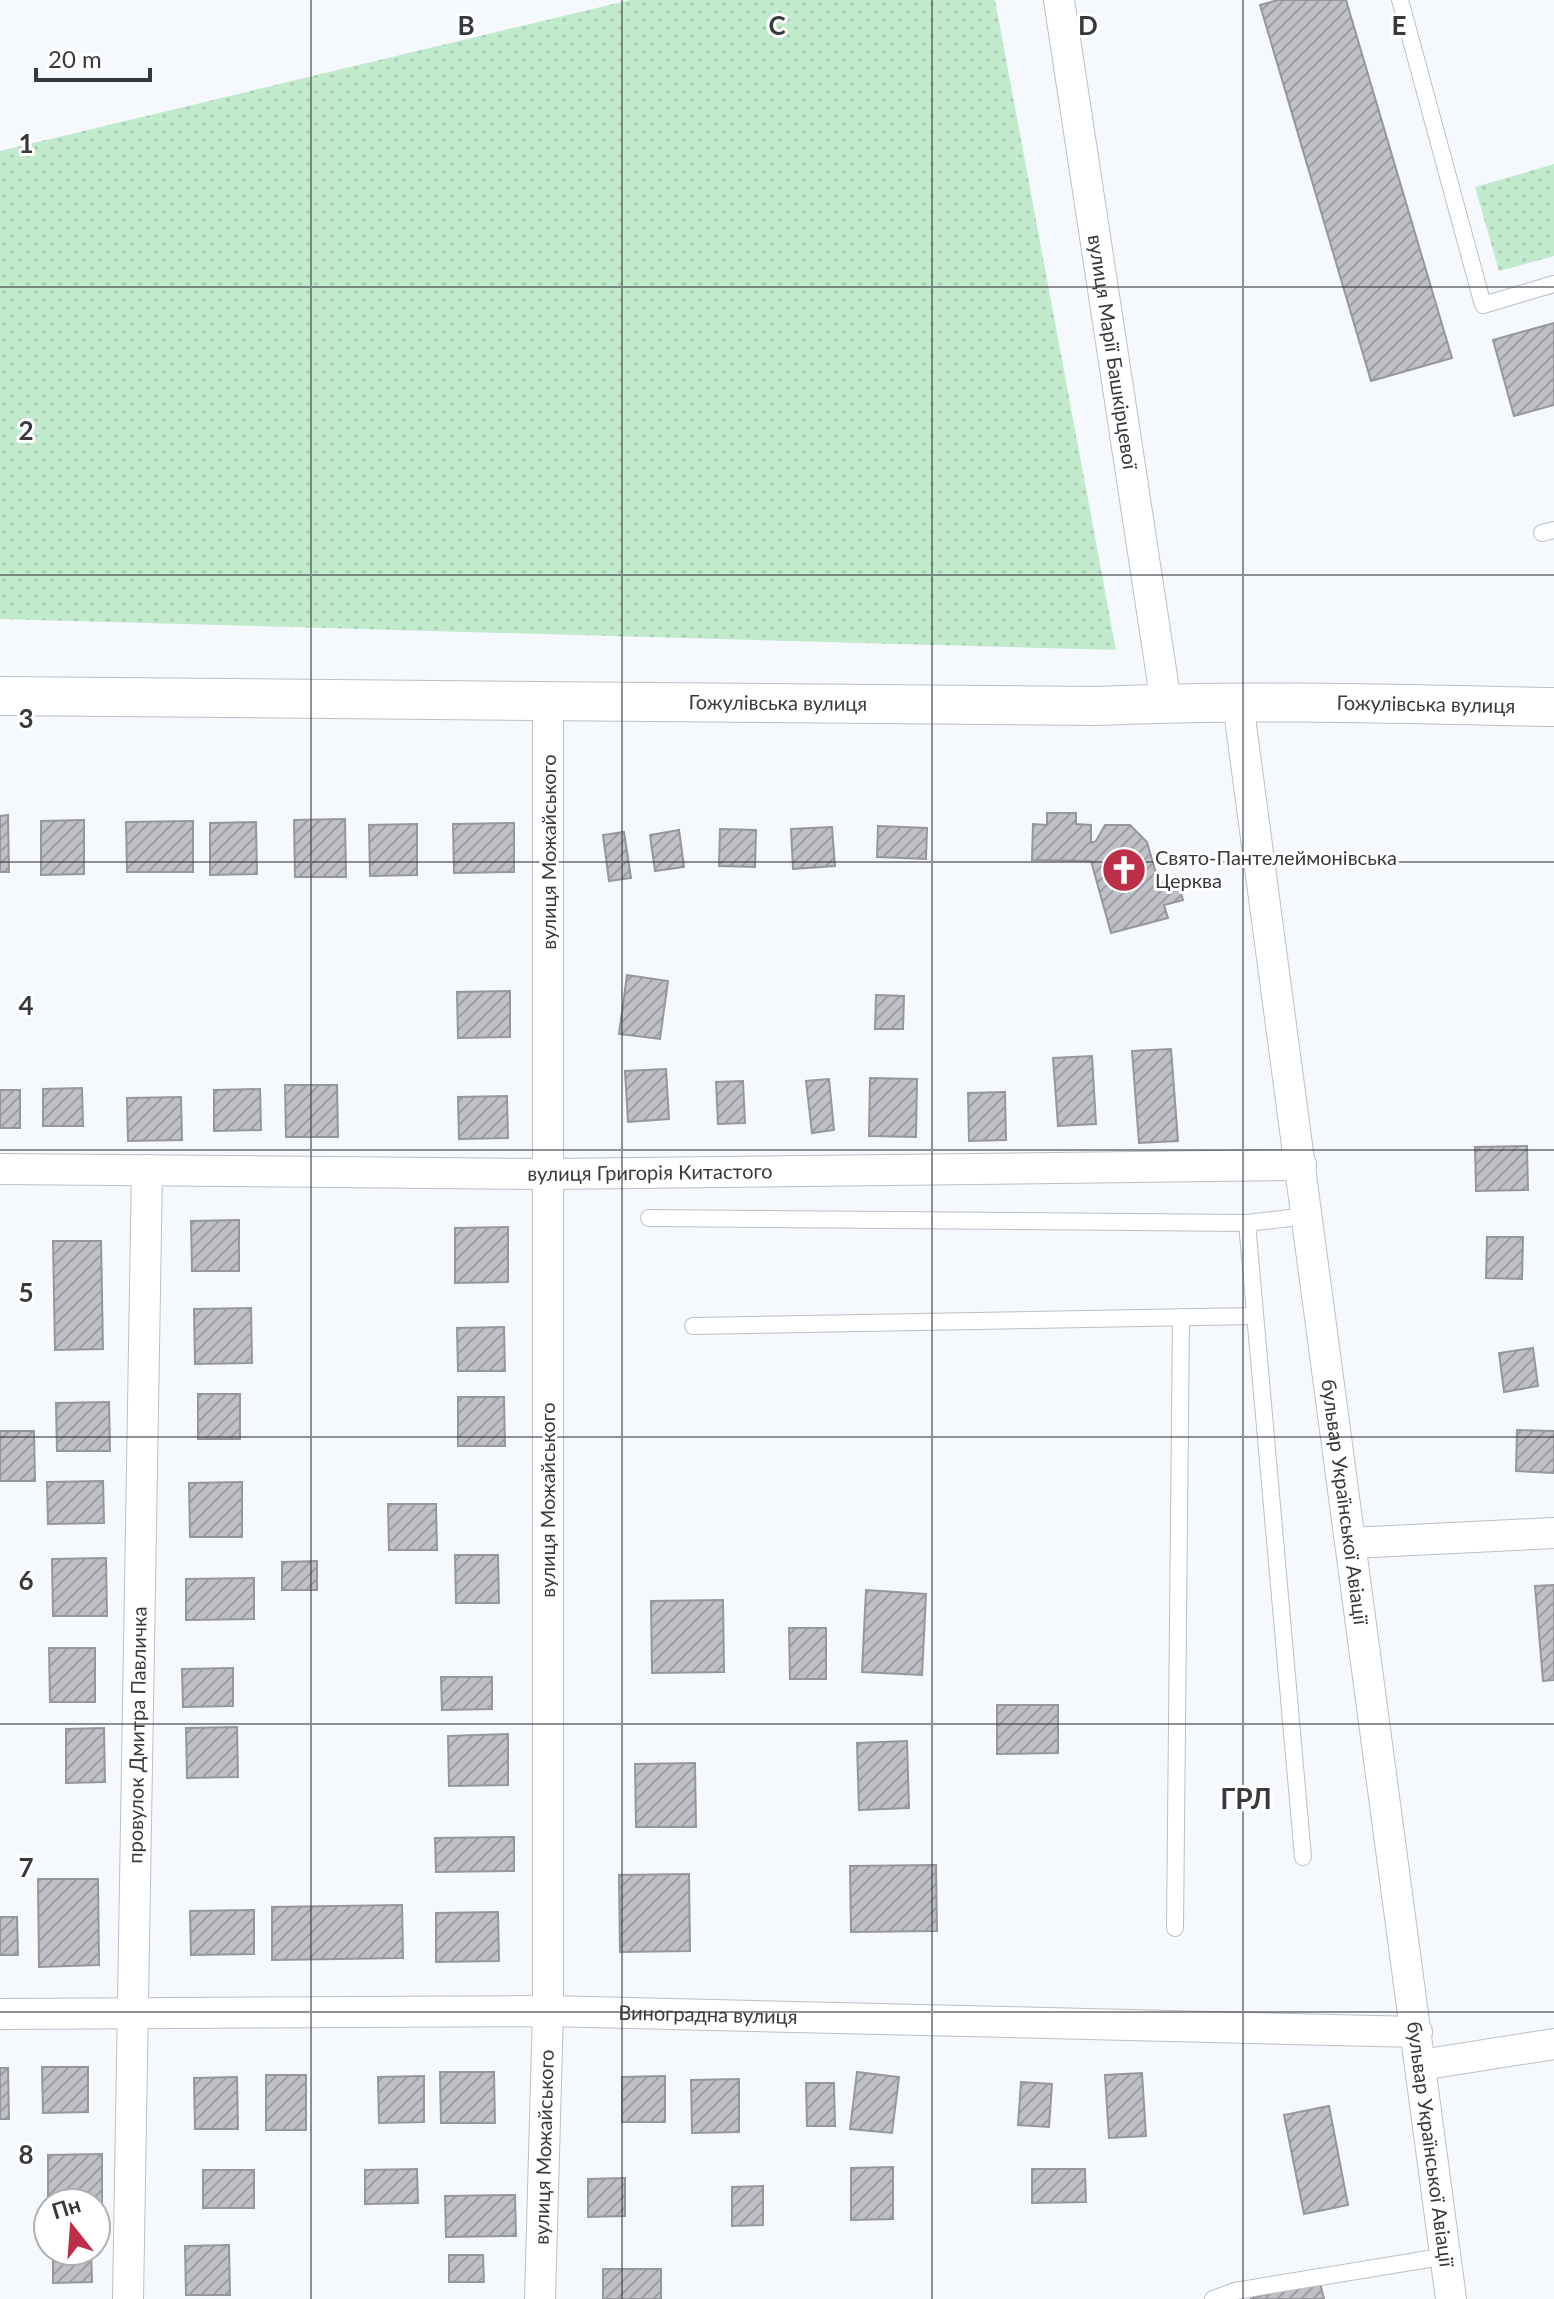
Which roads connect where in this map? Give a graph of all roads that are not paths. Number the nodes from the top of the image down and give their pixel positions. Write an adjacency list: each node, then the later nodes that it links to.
1 (1059, 0): 6 (street, вулиця Марії Башкірцевої)
2 (1400, 0): 3 (lane)
3 (1554, 284)
4 (0, 696): 5 (street, Гожулівська вулиця)
5 (548, 701): 6 (street, Гожулівська вулиця); 12 (street, вулиця Можайського)
6 (1166, 703): 7 (street, Гожулівська вулиця)
7 (1238, 703): 8 (street, Гожулівська вулиця); 9 (street, бульвар Української Авіації)
8 (1554, 707)
9 (1301, 1165): 12 (street, вулиця Григорія Китастого); 13 (street, бульвар Української Авіації)
10 (0, 1169): 11 (street, вулиця Григорія Китастого)
11 (147, 1170): 12 (street, вулиця Григорія Китастого); 24 (street, провулок Дмитра Павличка)
12 (549, 1174): 23 (street, вулиця Можайського)
13 (1308, 1216): 15 (lane); 20 (street, бульвар Української Авіації)
14 (649, 1218): 15 (lane)
15 (1247, 1223): 16 (lane)
16 (1254, 1316): 17 (lane); 21 (lane)
17 (1181, 1317): 18 (lane); 22 (lane)
18 (693, 1326)
19 (1554, 1533): 20 (street)
20 (1351, 1543): 26 (street, бульвар Української Авіації)
21 (1303, 1857)
22 (1175, 1928)
23 (548, 2011): 24 (street, Виноградна вулиця); 26 (street, Виноградна вулиця); 31 (street, вулиця Можайського)
24 (133, 2013): 25 (street, Виноградна вулиця); 30 (street, провулок Дмитра Павличка)
25 (0, 2014)
26 (1417, 2032): 28 (street, бульвар Української Авіації)
27 (1554, 2044): 28 (street)
28 (1421, 2065): 29 (street, бульвар Української Авіації)
29 (1447, 2256): 32 (lane); 33 (street, бульвар Української Авіації)
30 (128, 2299)
31 (540, 2299)
32 (1213, 2299)
33 (1451, 2299)

